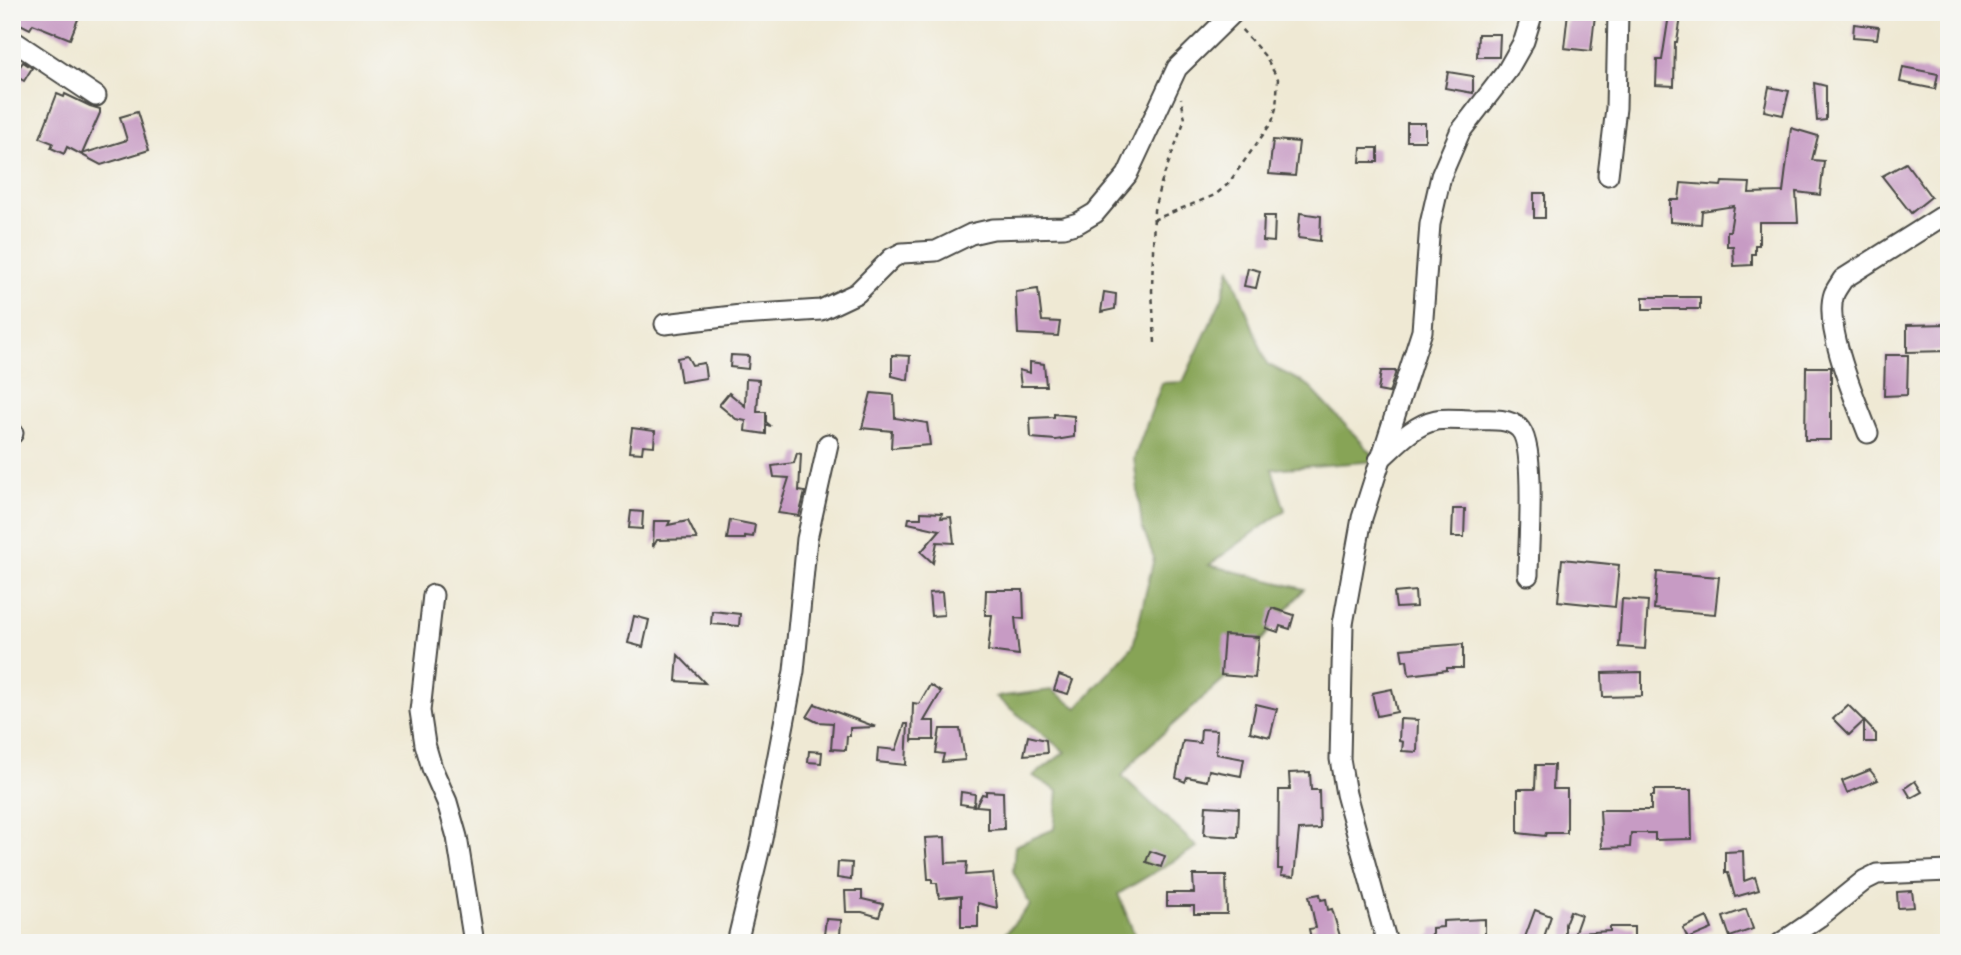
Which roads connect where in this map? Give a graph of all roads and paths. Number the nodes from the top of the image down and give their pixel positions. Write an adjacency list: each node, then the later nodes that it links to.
1 (1533, 12): 14 (street)
2 (1618, 12): 7 (street)
3 (1232, 15): 5 (street); 9 (path)
4 (12, 40): 6 (street)
5 (1174, 75): 9 (path); 10 (street)
6 (96, 96)
7 (1608, 175)
8 (1949, 212): 12 (street)
9 (1153, 220): 11 (path)
10 (665, 324)
11 (1155, 343)
12 (1868, 433)
13 (828, 444): 19 (street)
14 (1379, 461): 15 (street); 20 (street)
15 (1528, 575)
16 (433, 595): 18 (street)
17 (1949, 871): 21 (street)
18 (474, 943)
19 (737, 943)
20 (1387, 943)
21 (1781, 943)

